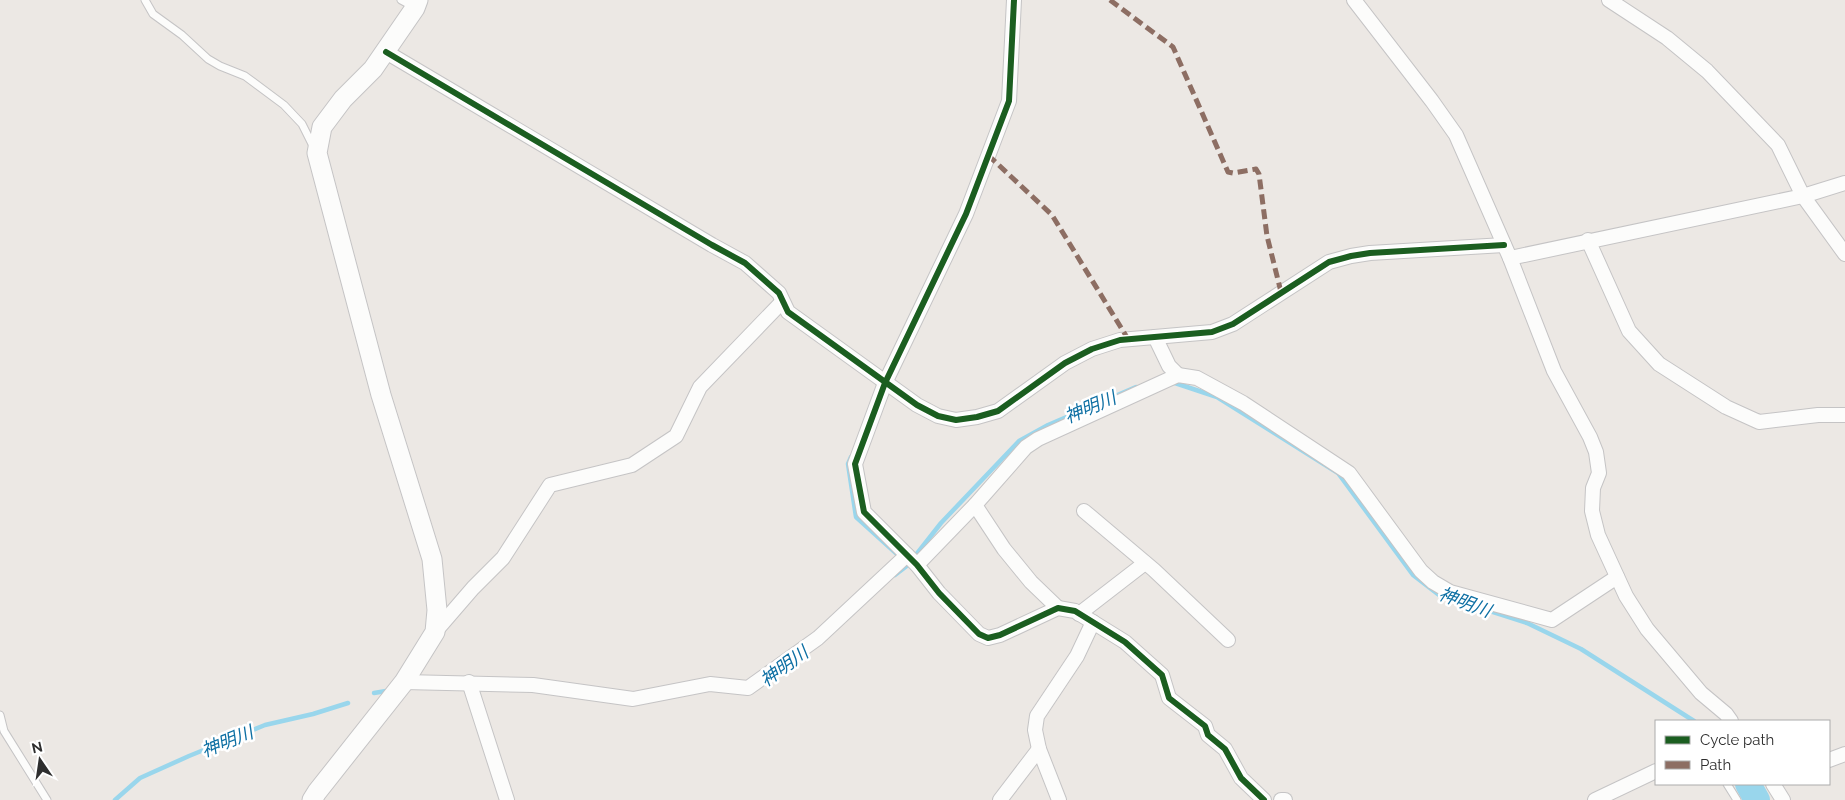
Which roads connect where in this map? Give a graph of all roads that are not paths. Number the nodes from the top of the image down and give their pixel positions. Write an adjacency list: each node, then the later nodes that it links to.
1 (145, 0): 7 (lane)
2 (1014, 0): 16 (street)
3 (1354, 0): 11 (street)
4 (1609, 0): 9 (street)
5 (412, 3): 6 (street)
6 (386, 52): 7 (street); 13 (street)
7 (317, 153): 27 (street)
8 (1845, 183): 9 (street)
9 (1803, 196): 10 (street); 12 (street)
10 (1588, 240): 11 (street); 17 (street)
11 (1507, 251): 14 (street); 23 (street)
12 (1845, 254)
13 (782, 302): 16 (street); 27 (street)
14 (1155, 337): 15 (street); 16 (street)
15 (1178, 375): 18 (street); 23 (street)
16 (885, 383): 20 (street)
17 (1845, 415)
18 (975, 505): 22 (street); 24 (street)
19 (1084, 511): 21 (street)
20 (907, 555): 22 (street); 30 (street)
21 (1145, 563): 25 (street); 28 (street)
22 (917, 566): 24 (street)
23 (1617, 577): 32 (street)
24 (1058, 608): 25 (street)
25 (1079, 614): 26 (street)
26 (1093, 622): 33 (street); 44 (street)
27 (435, 632): 29 (street)
28 (1228, 640)
29 (404, 682): 30 (street); 40 (street)
30 (469, 682): 41 (street)
31 (0, 715): 39 (lane)
32 (1730, 720)
33 (1039, 749): 42 (street); 43 (street)
34 (1845, 754): 35 (street)
35 (1830, 760)
36 (1655, 771): 47 (street)
37 (1728, 785): 48 (lane)
38 (1774, 785): 49 (street)
39 (47, 800)
40 (312, 800)
41 (506, 800)
42 (1000, 800)
43 (1059, 800)
44 (1264, 800)
45 (1281, 800): 46 (street)
46 (1286, 800)
47 (1595, 800)
48 (1737, 800)
49 (1783, 800)

